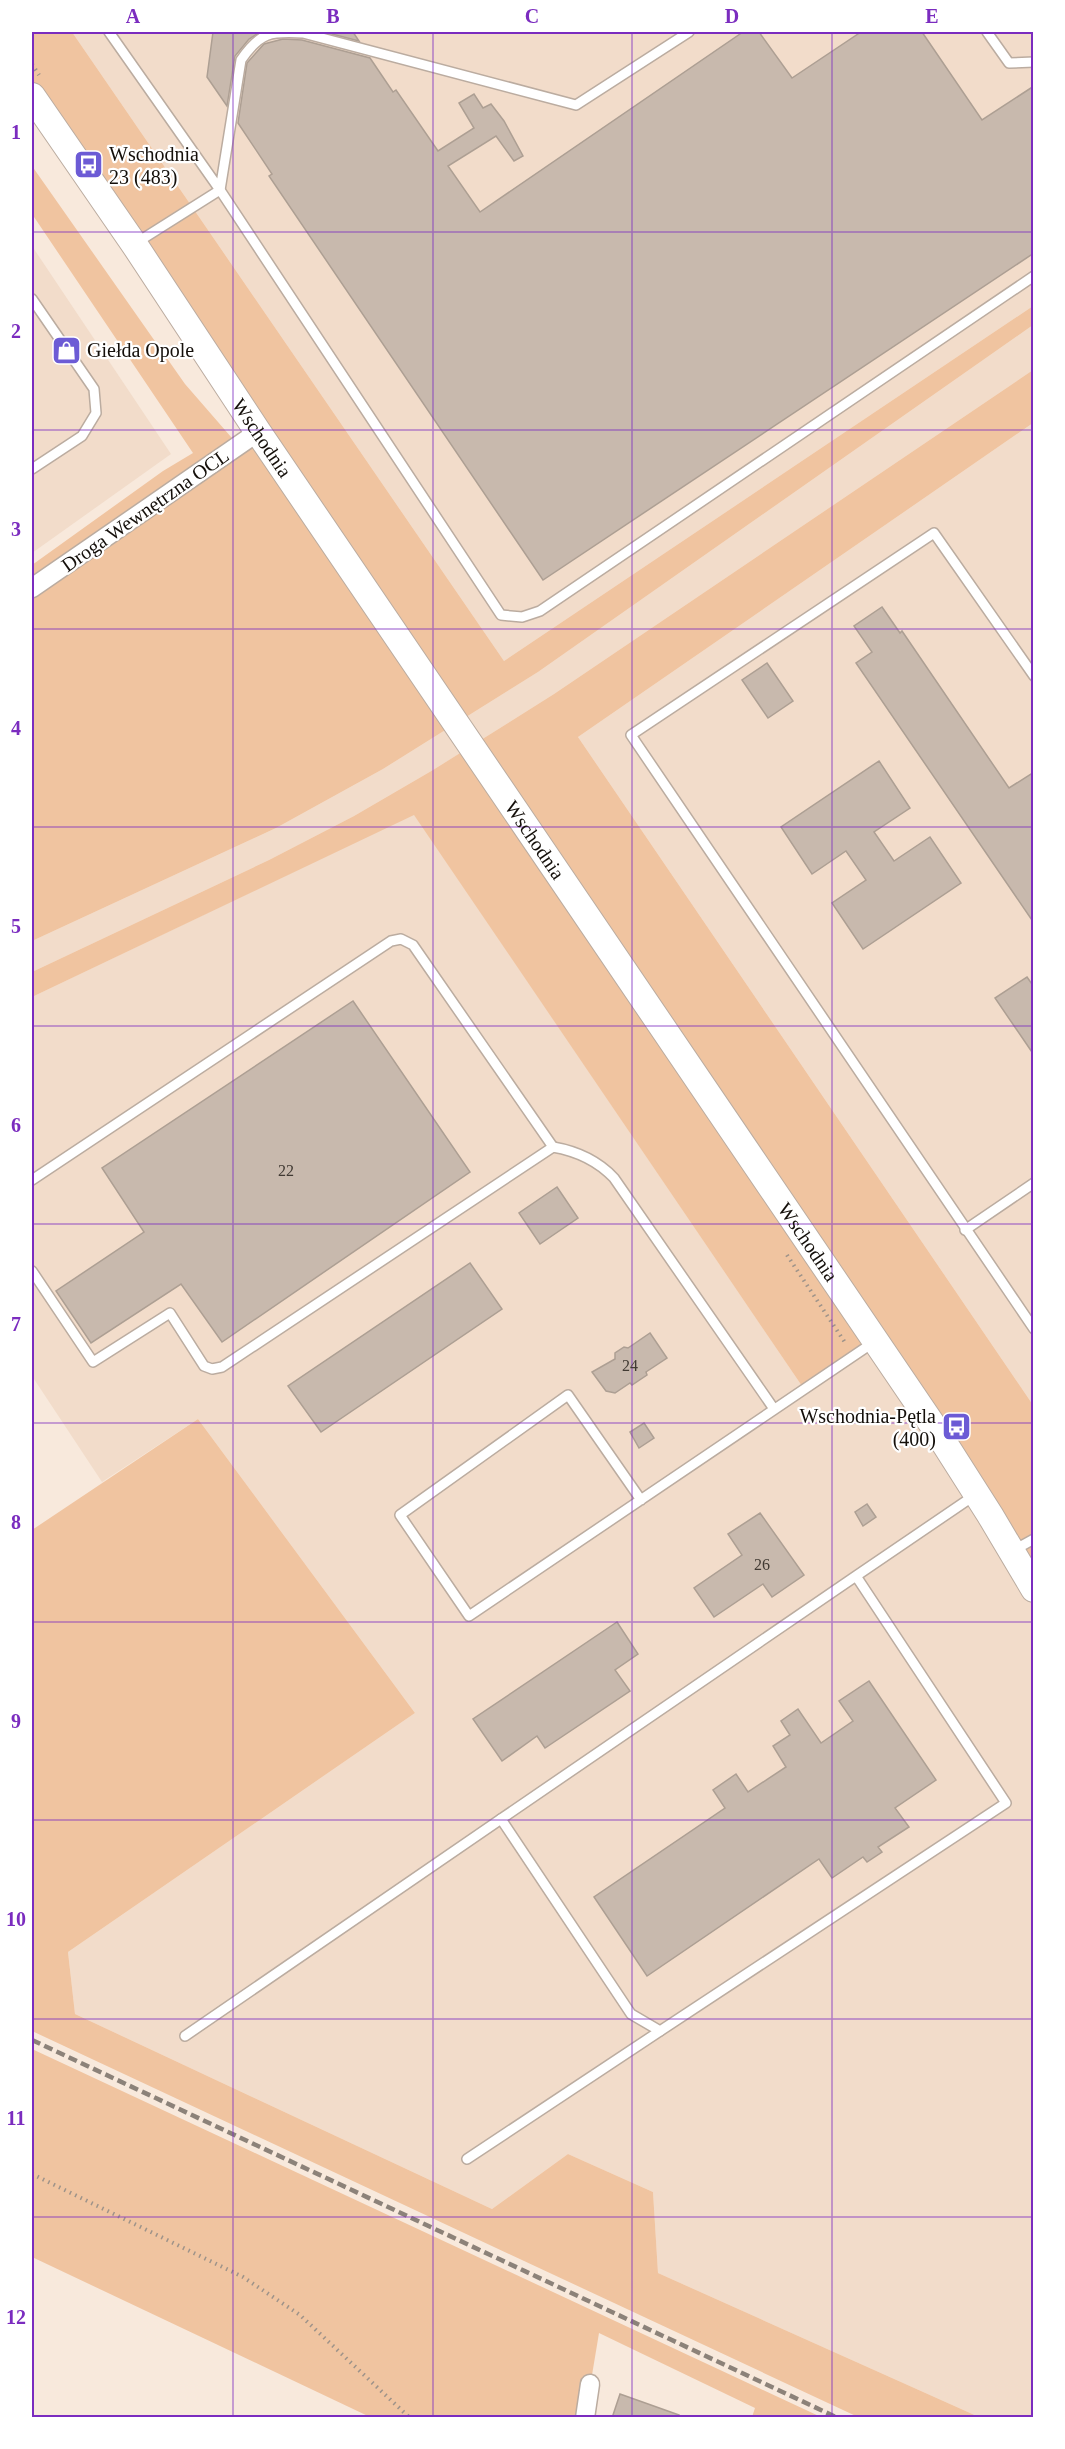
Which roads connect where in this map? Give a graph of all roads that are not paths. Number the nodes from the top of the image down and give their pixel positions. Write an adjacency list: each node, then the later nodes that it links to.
1 (109, 32): 6 (lane)
2 (689, 32): 6 (lane)
3 (987, 32): 4 (lane)
4 (1034, 62)
5 (32, 96): 7 (street, Wschodnia)
6 (220, 190): 7 (lane); 8 (lane)
7 (134, 244): 10 (street, Wschodnia)
8 (1034, 276)
9 (32, 303): 11 (lane)
10 (258, 432): 12 (street, Droga Wewnętrzna OCL); 20 (street, Wschodnia)
11 (32, 469)
12 (32, 588)
13 (1034, 676): 17 (lane)
14 (553, 1147): 15 (lane); 18 (lane); 21 (lane)
15 (32, 1180)
16 (1034, 1183): 17 (lane)
17 (965, 1230): 19 (lane)
18 (32, 1271)
19 (1034, 1329)
20 (876, 1340): 21 (lane); 22 (street, Wschodnia)
21 (774, 1409): 23 (lane)
22 (977, 1494): 24 (street, Wschodnia); 25 (lane)
23 (641, 1500): 23 (lane)
24 (1023, 1545): 26 (street, Wschodnia)
25 (856, 1576): 27 (lane); 28 (lane)
26 (1034, 1589)
27 (501, 1819): 28 (lane); 29 (lane)
28 (660, 2031): 30 (lane)
29 (185, 2036)
30 (467, 2159)
31 (590, 2384): 32 (street)
32 (585, 2418)

